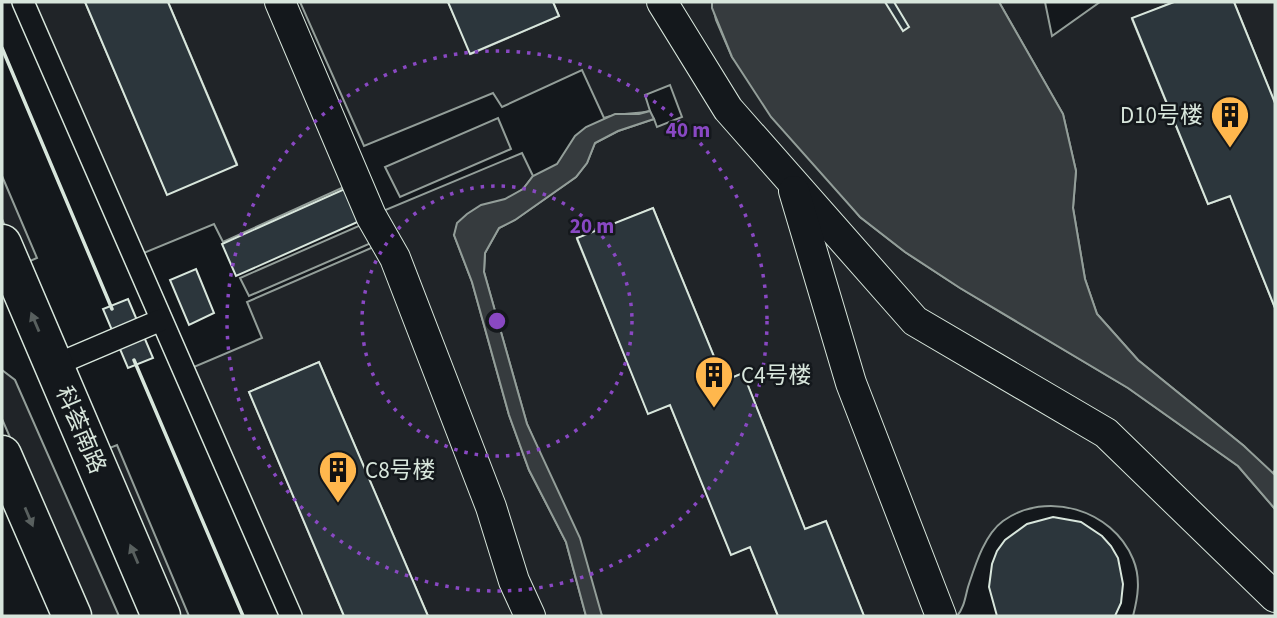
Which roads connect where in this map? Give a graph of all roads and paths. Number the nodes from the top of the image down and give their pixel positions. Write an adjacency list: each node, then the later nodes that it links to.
1 (23, 2): 6 (lane)
2 (280, 2): 13 (street)
3 (662, 2): 4 (street)
4 (791, 180): 9 (street); 14 (street)
5 (2, 244): 7 (street, 科荟南路, one-way to 5)
6 (161, 320): 7 (lane); 12 (lane)
7 (53, 366): 11 (street, 科荟南路, one-way to 7)
8 (2, 455): 10 (street, one-way to 10)
9 (1275, 597)
10 (72, 616)
11 (161, 616)
12 (291, 616)
13 (530, 616)
14 (941, 616)

